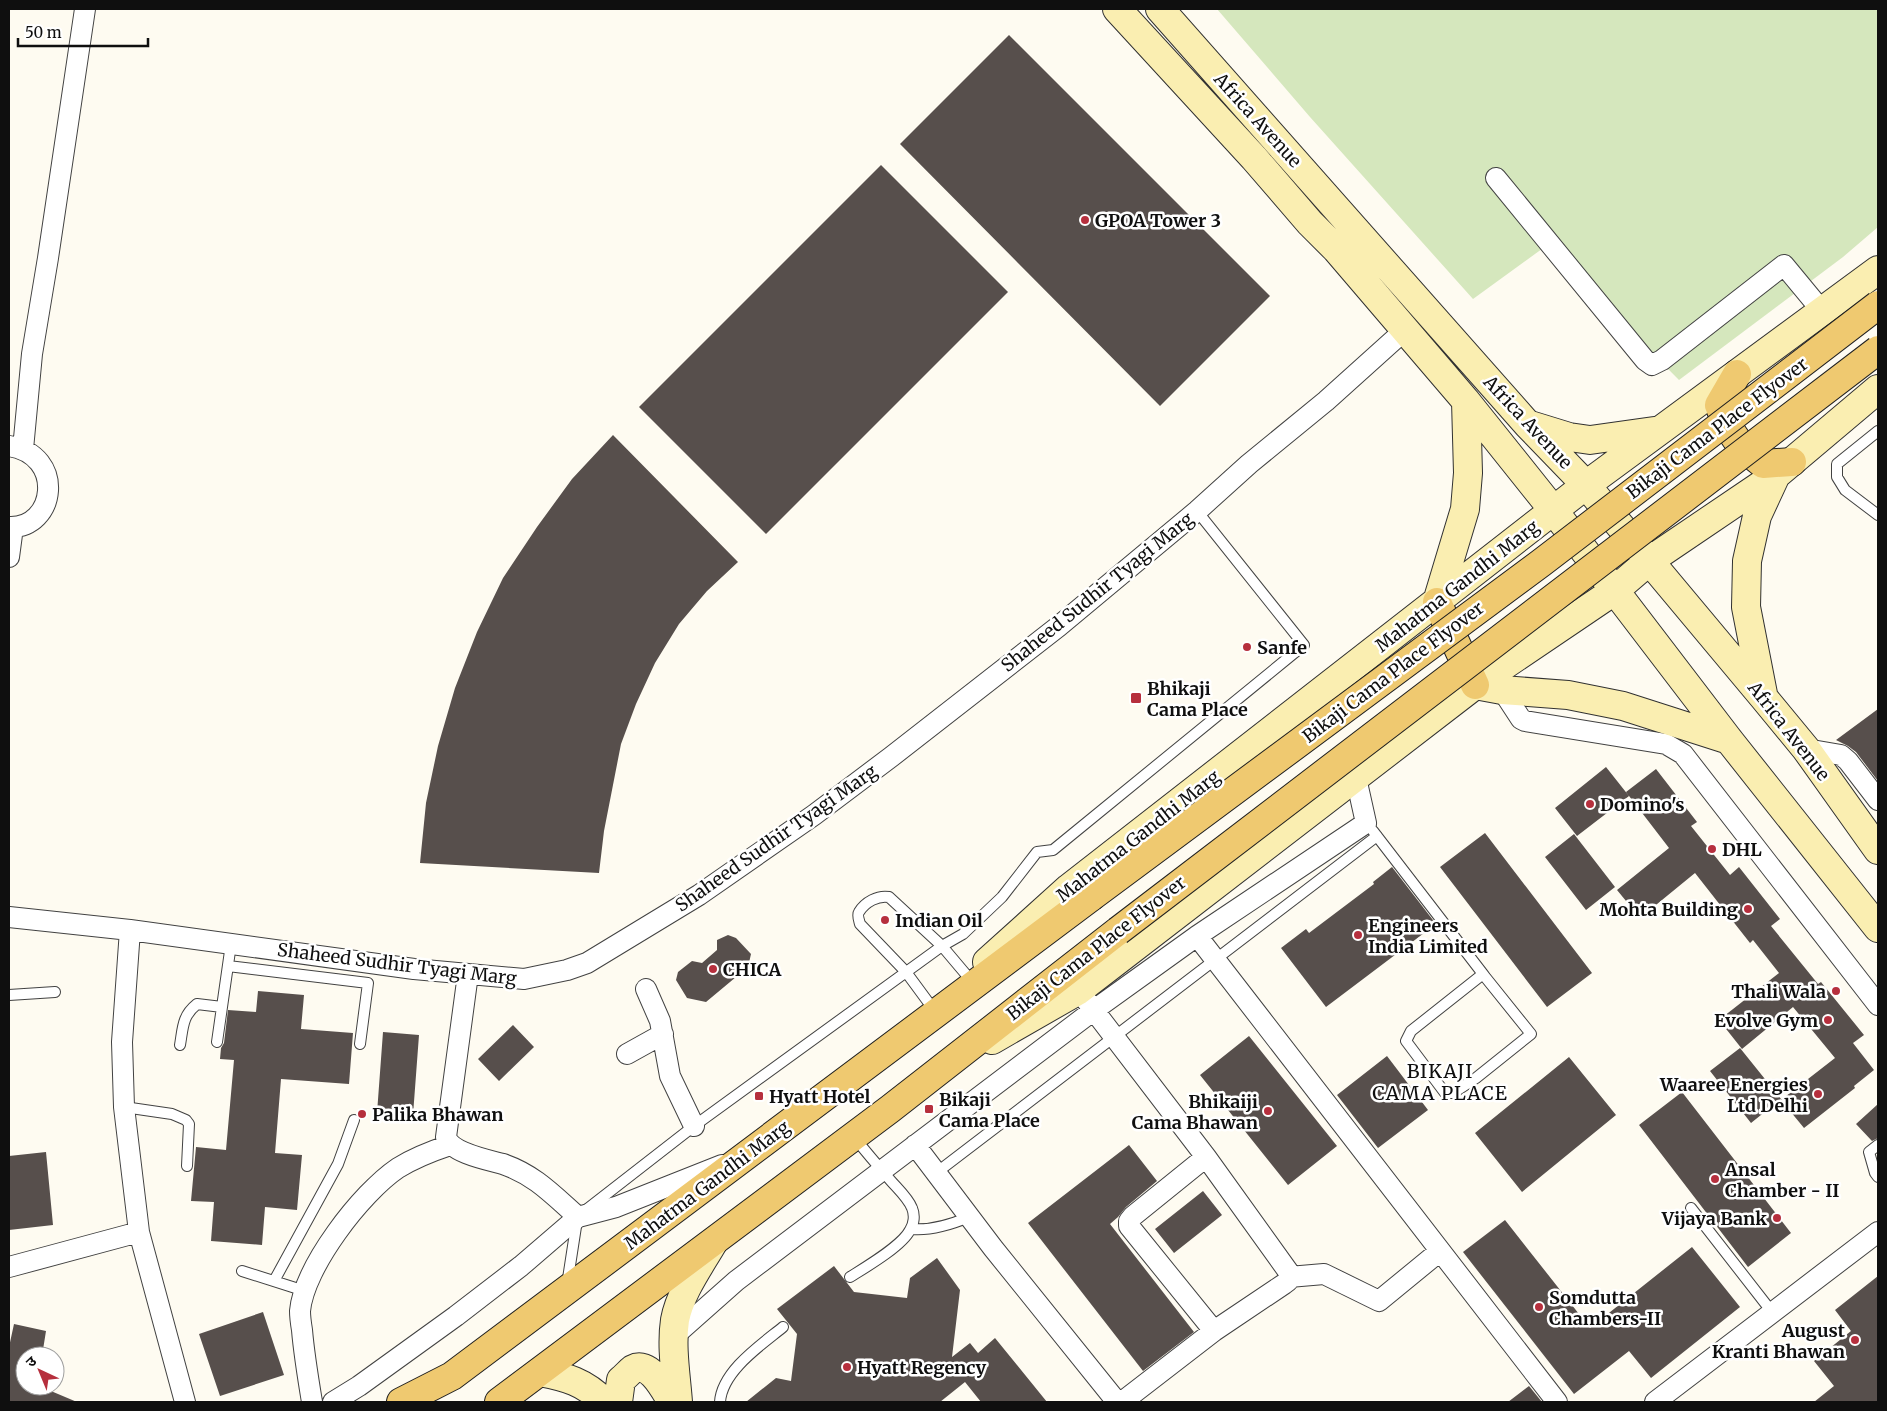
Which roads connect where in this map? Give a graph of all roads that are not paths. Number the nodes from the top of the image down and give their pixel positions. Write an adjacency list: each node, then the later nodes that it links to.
1 (85, 9): 16 (street)
2 (1117, 9): 8 (main road, Africa Avenue)
3 (1160, 9): 13 (main road, Africa Avenue)
4 (1496, 178): 7 (street)
5 (1878, 270): 7 (main road, Mahatma Gandhi Marg)
6 (1878, 305): 58 (main road, Bikaji Cama Place Flyover, bridge)
7 (1822, 311): 10 (main road, Mahatma Gandhi Marg)
8 (1406, 329): 12 (main road, Africa Avenue); 19 (street, Shaheed Sudhir Tyagi Marg)
9 (1878, 350): 64 (main road, Bikaji Cama Place Flyover, bridge)
10 (1737, 374): 14 (main road, Mahatma Gandhi Marg); 17 (main road)
11 (1878, 389): 17 (main road)
12 (1466, 401): 20 (main road, Africa Avenue); 26 (main road)
13 (1528, 425): 14 (main road); 18 (main road, Africa Avenue)
14 (1660, 430): 18 (main road, Mahatma Gandhi Marg)
15 (1878, 431): 21 (lane)
16 (16, 447): 22 (street)
17 (1784, 468): 24 (main road); 29 (main road)
18 (1586, 485): 20 (main road, Mahatma Gandhi Marg); 24 (main road, Africa Avenue)
19 (1197, 511): 41 (lane); 46 (street, Shaheed Sudhir Tyagi Marg)
20 (1554, 511): 25 (main road, Africa Avenue); 26 (main road, Mahatma Gandhi Marg)
21 (1878, 515)
22 (11, 527): 23 (street)
23 (9, 557)
24 (1649, 561): 25 (main road); 29 (main road, Africa Avenue)
25 (1614, 591): 27 (main road); 30 (main road)
26 (1437, 602): 27 (main road); 48 (main road, Mahatma Gandhi Marg)
27 (1475, 685): 28 (main road); 32 (main road)
28 (1502, 690): 30 (main road); 54 (street)
29 (1764, 698): 31 (main road, Africa Avenue)
30 (1729, 740): 37 (main road)
31 (1806, 749): 33 (street); 35 (main road, Africa Avenue)
32 (1356, 778): 34 (street); 53 (main road)
33 (1878, 800)
34 (1371, 829): 39 (street); 42 (lane); 47 (lane)
35 (1878, 850)
36 (9, 917): 38 (street, Shaheed Sudhir Tyagi Marg)
37 (1878, 928)
38 (130, 930): 40 (street, Shaheed Sudhir Tyagi Marg); 65 (street)
39 (1197, 936): 42 (street); 53 (street)
40 (232, 944): 43 (street, Shaheed Sudhir Tyagi Marg); 44 (lane)
41 (942, 946): 45 (lane); 45 (lane); 48 (lane)
42 (1215, 960): 59 (lane); 85 (street)
43 (371, 963): 46 (street, Shaheed Sudhir Tyagi Marg); 49 (lane)
44 (228, 966): 49 (lane); 55 (lane)
45 (906, 972): 56 (lane); 67 (lane)
46 (468, 974): 69 (street)
47 (1482, 974): 47 (lane)
48 (969, 978): 56 (main road, Mahatma Gandhi Marg)
49 (368, 983): 61 (lane)
50 (646, 990): 57 (street)
51 (55, 992): 52 (lane)
52 (9, 995)
53 (1086, 1000): 59 (street); 64 (main road); 70 (street)
54 (1878, 1005)
55 (222, 1006): 60 (lane); 62 (lane)
56 (934, 1010): 58 (main road, Mahatma Gandhi Marg)
57 (662, 1034): 63 (street); 67 (street)
58 (905, 1036): 73 (main road, Mahatma Gandhi Marg)
59 (1114, 1037): 72 (street); 76 (lane)
60 (217, 1042)
61 (360, 1044)
62 (180, 1046)
63 (626, 1054)
64 (935, 1073): 68 (main road)
65 (124, 1107): 74 (lane); 82 (street)
66 (354, 1120): 90 (lane)
67 (694, 1126): 79 (lane)
68 (853, 1137): 75 (lane); 84 (main road)
69 (450, 1145): 79 (street); 92 (street)
70 (915, 1145): 75 (street); 76 (street)
71 (1878, 1145): 77 (lane)
72 (1206, 1157): 89 (street); 95 (street)
73 (743, 1158): 79 (street); 91 (main road, Mahatma Gandhi Marg)
74 (187, 1166)
75 (882, 1170): 81 (lane); 96 (street)
76 (936, 1173): 80 (street)
77 (1878, 1176)
78 (1690, 1208): 93 (lane)
79 (578, 1217): 91 (lane); 101 (street)
80 (969, 1217): 81 (lane); 98 (street)
81 (911, 1229): 88 (lane)
82 (139, 1232): 86 (street); 99 (street)
83 (1878, 1232): 93 (street)
84 (712, 1243): 96 (main road); 97 (main road)
85 (1440, 1251): 89 (street); 109 (street)
86 (9, 1267)
87 (242, 1271): 90 (lane)
88 (850, 1277)
89 (1289, 1277): 95 (street)
90 (274, 1281): 92 (lane)
91 (566, 1291): 102 (main road, Mahatma Gandhi Marg)
92 (306, 1292): 100 (street)
93 (1772, 1312): 110 (street)
94 (783, 1326): 108 (lane)
95 (1214, 1331): 98 (street)
96 (674, 1336): 107 (main road)
97 (540, 1372): 103 (main road); 104 (main road)
98 (1124, 1401)
99 (185, 1402)
100 (312, 1402)
101 (333, 1402)
102 (401, 1402)
103 (499, 1402)
104 (604, 1402)
105 (618, 1402): 106 (main road)
106 (672, 1402)
107 (678, 1402)
108 (720, 1402)
109 (1557, 1402)
110 (1655, 1402)

